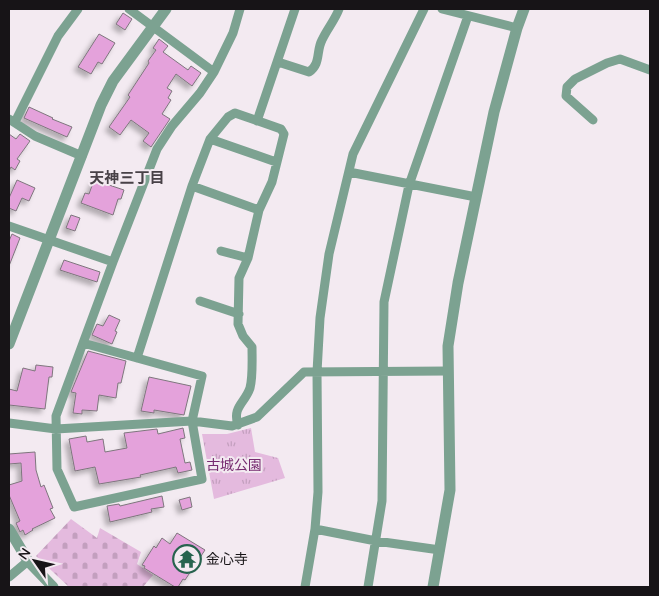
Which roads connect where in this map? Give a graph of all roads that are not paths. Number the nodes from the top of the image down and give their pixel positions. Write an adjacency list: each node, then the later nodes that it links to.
1 (78, 9): 17 (street)
2 (129, 9): 11 (street)
3 (166, 9): 11 (street)
4 (240, 9): 15 (street)
5 (295, 9): 13 (street)
6 (340, 9): 13 (street)
7 (424, 9): 22 (street)
8 (442, 9): 10 (street)
9 (524, 9): 12 (street)
10 (468, 16): 12 (street); 23 (street)
11 (152, 27): 15 (street); 20 (street)
12 (517, 28): 25 (street)
13 (278, 62): 18 (street)
14 (650, 70): 16 (street)
15 (214, 72): 31 (street)
16 (593, 120)
17 (12, 121): 20 (street)
18 (258, 121): 19 (street); 21 (street)
19 (210, 139): 21 (street); 24 (street)
20 (82, 156): 28 (street)
21 (276, 162): 26 (street)
22 (349, 172): 23 (street); 38 (street)
23 (409, 185): 25 (street); 39 (street)
24 (192, 186): 26 (street); 36 (street)
25 (476, 197): 37 (street)
26 (259, 210): 30 (street)
27 (9, 226): 28 (street)
28 (49, 240): 31 (street); 35 (street)
29 (221, 251): 30 (street)
30 (248, 258): 33 (street)
31 (113, 262): 34 (street)
32 (200, 301): 33 (street)
33 (239, 314): 42 (street)
34 (83, 343): 36 (street); 43 (street)
35 (9, 344)
36 (137, 358): 40 (street)
37 (448, 371): 39 (street); 47 (street)
38 (317, 372): 39 (street); 42 (street); 45 (street)
39 (384, 372): 46 (street)
40 (192, 421): 42 (street); 43 (street); 43 (street)
41 (9, 423): 43 (street)
42 (238, 425)
43 (56, 429)
44 (9, 529): 48 (street)
45 (315, 529): 46 (street); 51 (street)
46 (376, 540): 47 (street); 52 (street)
47 (440, 550): 53 (street)
48 (28, 561): 49 (street); 50 (street)
49 (9, 577)
50 (53, 587)
51 (305, 587)
52 (368, 587)
53 (434, 587)

